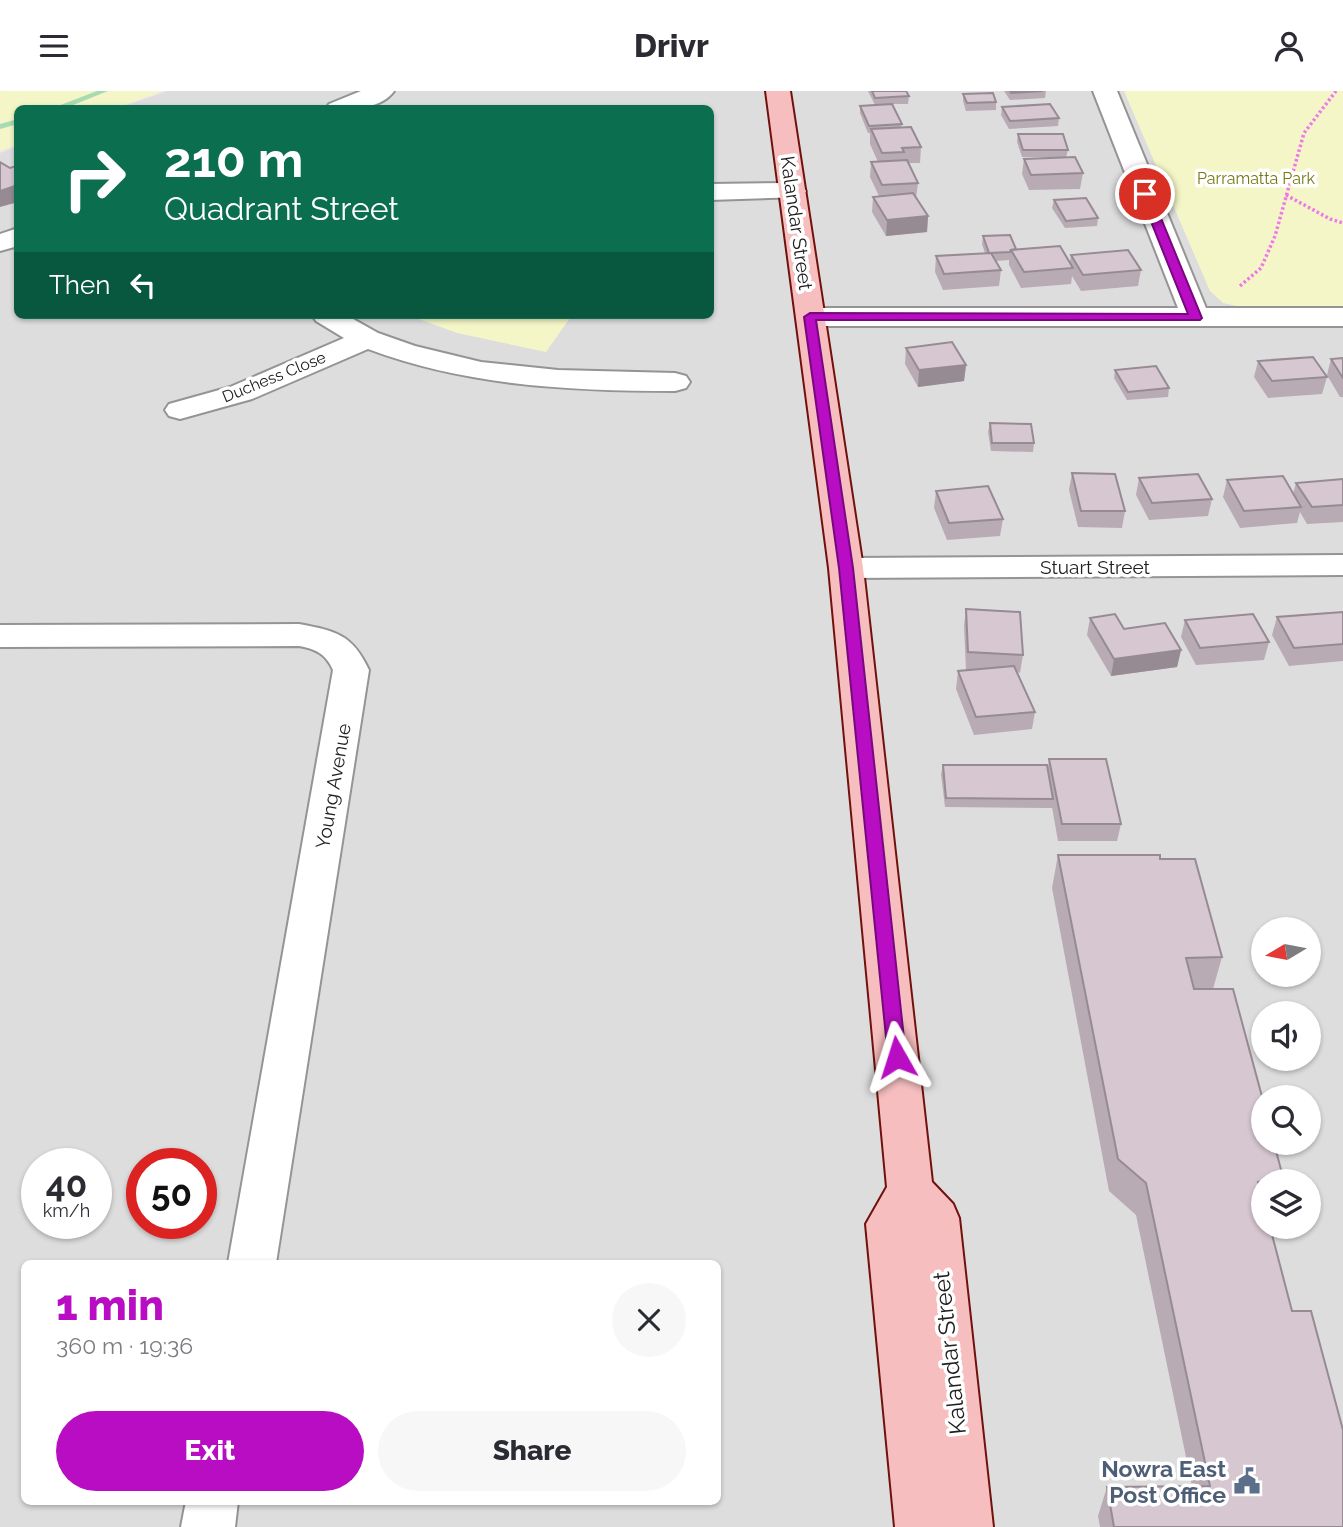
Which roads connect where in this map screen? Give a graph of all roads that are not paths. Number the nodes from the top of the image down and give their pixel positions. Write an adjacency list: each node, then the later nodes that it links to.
1 (382, 91): 4 (street)
2 (778, 91): 5 (main road, Kalandar Street)
3 (1105, 91): 7 (street)
4 (348, 105)
5 (793, 191): 6 (street); 8 (main road, Kalandar Street)
6 (714, 192)
7 (1191, 307): 8 (street); 9 (street)
8 (810, 317): 15 (main road, Kalandar Street)
9 (1343, 317)
10 (333, 319): 11 (street)
11 (366, 338): 12 (street); 13 (street, Duchess Close)
12 (675, 382)
13 (180, 410)
14 (1343, 565): 15 (street, Stuart Street)
15 (846, 568): 17 (main road, Kalandar Street)
16 (0, 636): 18 (street, Young Avenue)
17 (910, 1189): 21 (main road); 22 (main road, Kalandar Street)
18 (253, 1260)
19 (211, 1505): 20 (street)
20 (208, 1527)
21 (922, 1527)
22 (966, 1527)

